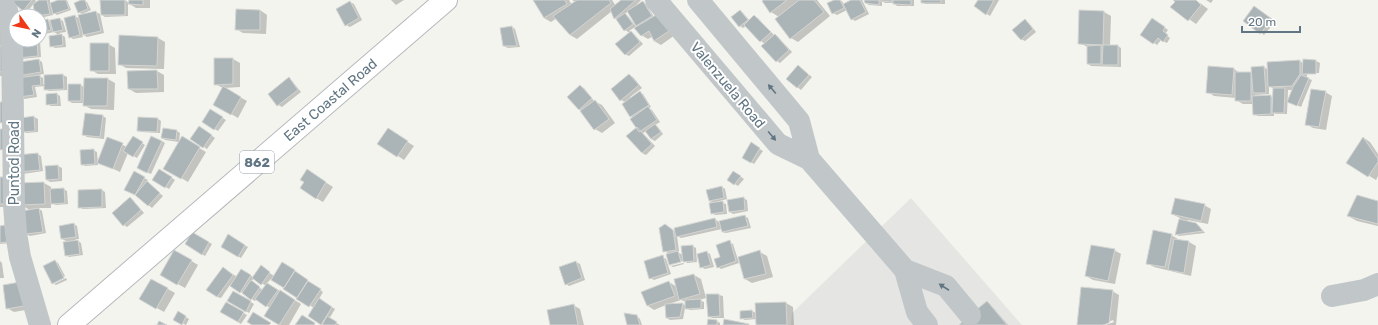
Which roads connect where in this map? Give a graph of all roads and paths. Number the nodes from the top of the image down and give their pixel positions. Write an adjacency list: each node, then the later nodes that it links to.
1 (446, 0): 12 (main road, East Coastal Road / 862)
2 (656, 0): 5 (street, Valenzuela Road)
3 (2, 3): 11 (street, Puntod Road)
4 (702, 5): 5 (street); 6 (street, Valenzuela Road, one-way to 4)
5 (682, 30): 6 (street, Valenzuela Road, one-way to 6)
6 (808, 158): 7 (street, Valenzuela Road)
7 (905, 270): 10 (street, one-way to 7); 13 (street)
8 (1378, 284): 9 (street)
9 (1332, 296)
10 (970, 315)
11 (40, 325)
12 (69, 325)
13 (927, 325)

